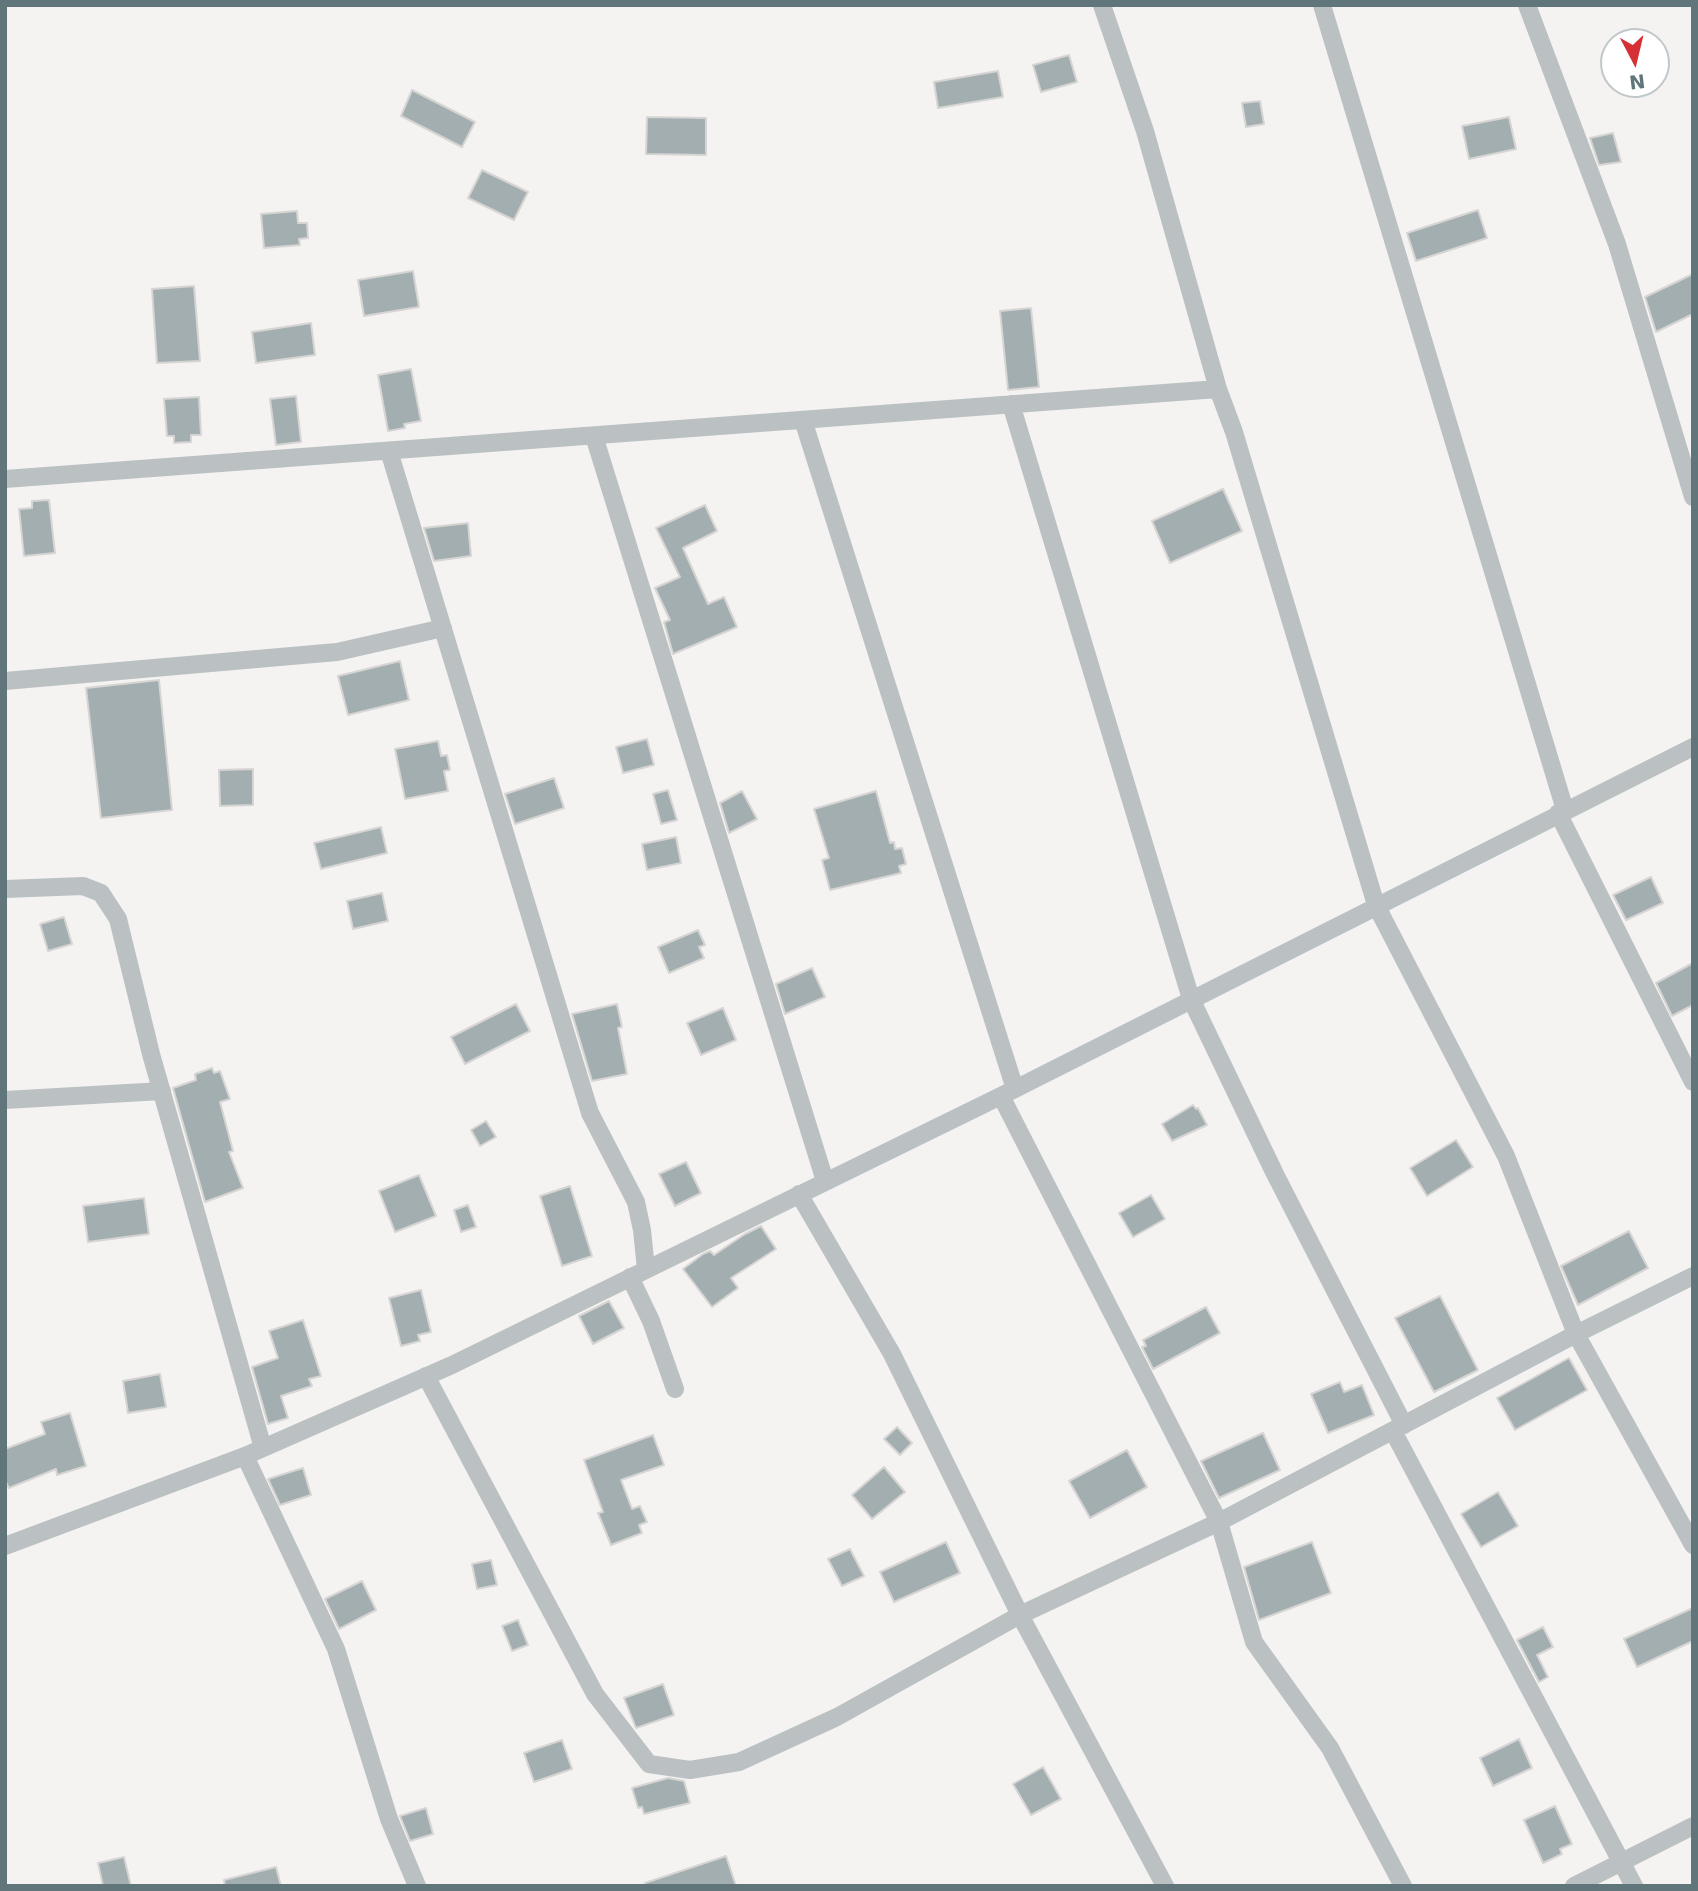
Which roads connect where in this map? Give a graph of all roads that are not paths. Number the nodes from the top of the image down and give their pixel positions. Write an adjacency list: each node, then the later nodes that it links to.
1 (1101, 5): 4 (street)
2 (1322, 5): 14 (street)
3 (1527, 5): 10 (street)
4 (1218, 389): 5 (street); 16 (street)
5 (1010, 404): 6 (street); 17 (street)
6 (803, 420): 7 (street); 20 (street)
7 (594, 436): 8 (street); 22 (street)
8 (389, 451): 9 (street); 11 (street)
9 (5, 479)
10 (1693, 497)
11 (443, 628): 12 (street); 24 (street)
12 (5, 681)
13 (1693, 747): 14 (street)
14 (1562, 812): 16 (street); 18 (street)
15 (5, 889): 19 (street)
16 (1376, 905): 17 (street); 26 (street)
17 (1191, 999): 20 (street); 29 (street)
18 (1693, 1082)
19 (162, 1091): 21 (street); 30 (street)
20 (1008, 1092): 22 (street); 32 (street)
21 (5, 1100)
22 (825, 1181): 23 (street)
23 (799, 1194): 24 (street); 35 (street)
24 (638, 1273): 27 (street); 28 (street)
25 (1693, 1276): 26 (street)
26 (1576, 1334): 29 (street); 33 (street)
27 (426, 1376): 30 (street); 35 (street)
28 (675, 1389)
29 (1398, 1428): 32 (street); 37 (street)
30 (263, 1448): 31 (street)
31 (245, 1456): 34 (street); 38 (street)
32 (1219, 1522): 35 (street); 40 (street)
33 (1693, 1545)
34 (5, 1546)
35 (1020, 1615): 39 (street)
36 (1693, 1826): 37 (street)
37 (1622, 1863): 41 (street); 42 (street)
38 (417, 1886)
39 (1165, 1886)
40 (1403, 1886)
41 (1574, 1886)
42 (1634, 1886)

